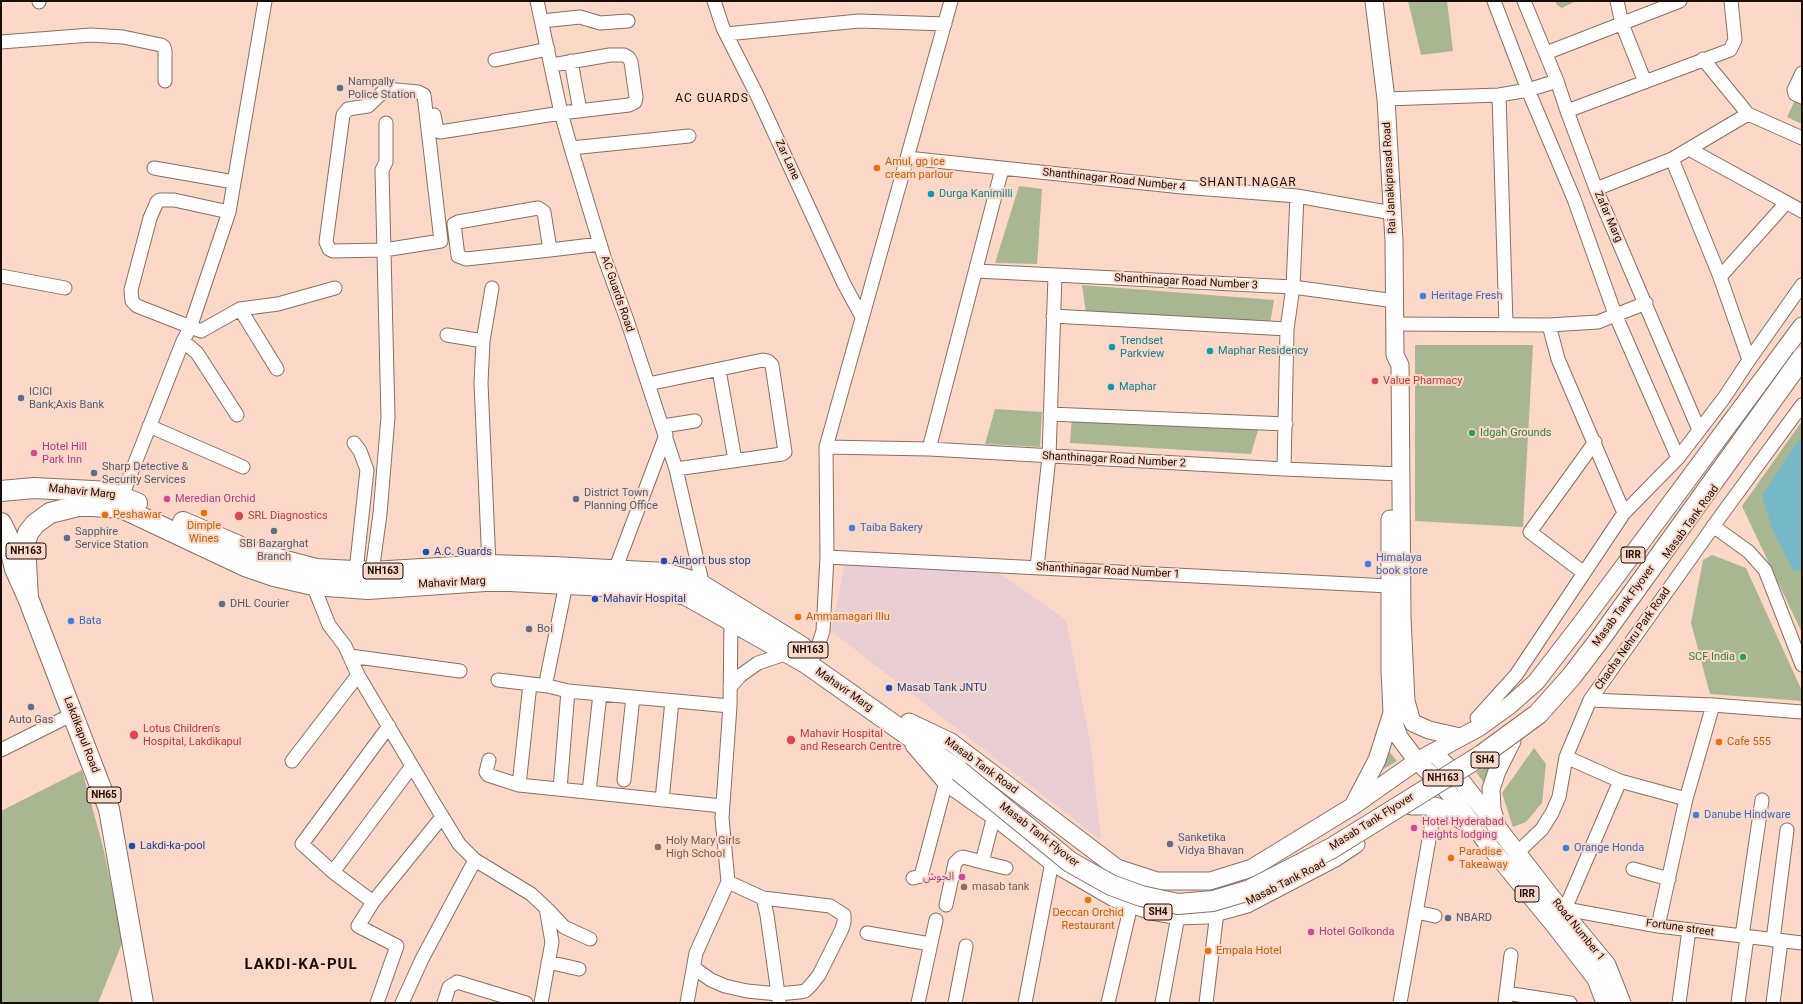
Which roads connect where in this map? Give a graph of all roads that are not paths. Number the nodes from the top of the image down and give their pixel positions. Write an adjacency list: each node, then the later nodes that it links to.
1 (265, 1): 45 (street)
2 (537, 1): 11 (street, AC Guards Road)
3 (714, 1): 15 (street, Zar Lane)
4 (951, 1): 13 (street)
5 (1374, 1): 31 (main road, Rai Janakiprasad Road)
6 (1494, 1): 27 (street)
7 (1524, 1): 18 (street, Zafar Marg)
8 (1617, 1): 14 (street)
9 (1680, 1): 14 (street)
10 (1731, 1): 19 (street)
11 (542, 21): 12 (street); 17 (street, AC Guards Road)
12 (628, 21)
13 (945, 24): 15 (street); 41 (street)
14 (1622, 24): 18 (street); 26 (street)
15 (726, 34): 69 (street, Zar Lane)
16 (1, 42): 24 (street)
17 (548, 49): 20 (street); 22 (street, AC Guards Road)
18 (1546, 53): 25 (street, Zafar Marg)
19 (1703, 59): 26 (street); 35 (street)
20 (495, 60)
21 (571, 62): 22 (street); 32 (street); 32 (street)
22 (552, 65): 34 (street, AC Guards Road)
23 (1802, 73): 30 (street)
24 (165, 81)
25 (1557, 81): 27 (street); 33 (street, Zafar Marg)
26 (1645, 82): 33 (street)
27 (1528, 90): 29 (street); 67 (street)
28 (431, 94): 34 (street)
29 (1499, 95): 31 (street); 71 (street)
30 (1802, 97)
31 (1386, 99): 51 (main road, Rai Janakiprasad Road)
32 (580, 111): 34 (street)
33 (1567, 111): 46 (street, Zafar Marg)
34 (561, 113): 39 (street, AC Guards Road)
35 (1748, 114): 38 (street); 40 (street)
36 (386, 123): 53 (street)
37 (689, 136): 39 (street)
38 (1802, 138)
39 (571, 148): 52 (street, AC Guards Road)
40 (1689, 149): 42 (street); 48 (street)
41 (907, 158): 44 (street, Shanthinagar Road Number 4); 69 (street)
42 (1672, 158): 46 (street); 58 (street)
43 (154, 168): 45 (street)
44 (1002, 169): 47 (street, Shanthinagar Road Number 4); 55 (street)
45 (234, 182): 50 (street)
46 (1596, 190): 65 (street, Zafar Marg)
47 (1297, 196): 51 (street, Shanthinagar Road Number 4); 60 (street)
48 (1786, 203): 49 (street); 58 (street)
49 (1802, 211)
50 (230, 212): 74 (street); 74 (street)
51 (1392, 213): 64 (main road, Rai Janakiprasad Road)
52 (600, 244): 54 (street); 85 (street, AC Guards Road)
53 (384, 250): 53 (street); 116 (street)
54 (550, 250): 54 (street)
55 (976, 272): 56 (street, Shanthinagar Road Number 3); 97 (street)
56 (1055, 275): 60 (street, Shanthinagar Road Number 3); 68 (street)
57 (1, 276): 61 (street)
58 (1720, 277): 81 (street)
59 (1802, 285): 81 (street)
60 (1293, 287): 64 (street, Shanthinagar Road Number 3); 75 (street)
61 (65, 288)
62 (335, 288): 66 (street)
63 (492, 288): 78 (street)
64 (1395, 301): 70 (main road, Rai Janakiprasad Road)
65 (1646, 303): 67 (street); 92 (street, Zafar Marg)
66 (240, 309): 74 (street); 83 (street)
67 (1615, 314): 72 (street); 99 (street)
68 (1053, 316): 75 (street); 87 (street)
69 (862, 317): 96 (street)
70 (1394, 324): 71 (street); 104 (main road, Rai Janakiprasad Road)
71 (1506, 324): 72 (street)
72 (1549, 325): 94 (street)
73 (1802, 326): 108 (main road, Masab Tank Road / IRR)
74 (190, 328): 77 (street)
75 (1287, 329): 90 (street)
76 (447, 335): 78 (street)
77 (183, 341): 88 (street); 91 (street)
78 (483, 341): 113 (street)
79 (1802, 342): 157 (highway, Masab Tank Flyover / NH163)
80 (1802, 358): 157 (highway, Masab Tank Flyover / NH163, bridge)
81 (1749, 360): 92 (street)
82 (1802, 367): 111 (main road, Masab Tank Road / IRR)
83 (277, 369)
84 (719, 370): 85 (street); 100 (street); 100 (street)
85 (648, 384): 93 (street, AC Guards Road)
86 (1802, 405): 110 (street, Chacha Nehru Park Road)
87 (1050, 414): 90 (street); 98 (street)
88 (237, 415)
89 (695, 421): 93 (street)
90 (1286, 424): 103 (street)
91 (149, 426): 101 (street); 106 (street)
92 (1699, 430): 99 (street)
93 (664, 431): 102 (street, AC Guards Road); 115 (street)
94 (1595, 442): 107 (street); 117 (street)
95 (367, 446): 116 (street)
96 (826, 448): 97 (street, Shanthinagar Road Number 2); 112 (street)
97 (930, 449): 98 (street, Shanthinagar Road Number 2)
98 (1049, 457): 103 (street, Shanthinagar Road Number 2); 114 (street)
99 (1678, 458): 107 (street)
100 (735, 460): 102 (street)
101 (243, 467)
102 (676, 469): 121 (street, AC Guards Road)
103 (1284, 469): 104 (street, Shanthinagar Road Number 2)
104 (1396, 473): 122 (main road); 148 (main road)
105 (4, 493): 106 (highway, Mahavir Marg / NH163)
106 (122, 496): 116 (highway, Mahavir Marg / NH163)
107 (1624, 513): 117 (street)
108 (1658, 522): 111 (main road); 148 (main road, Masab Tank Road / IRR)
109 (1, 523): 123 (highway, Lakdikapul Road / NH65)
110 (1713, 526): 128 (street); 138 (street, Chacha Nehru Park Road)
111 (1681, 537): 149 (main road, Masab Tank Road / IRR)
112 (827, 557): 114 (street, Shanthinagar Road Number 1); 126 (street)
113 (489, 565): 116 (highway, Mahavir Marg / NH163); 118 (highway, Mahavir Marg / NH163)
114 (1037, 567): 122 (street, Shanthinagar Road Number 1)
115 (615, 570): 118 (highway, Mahavir Marg / NH163); 121 (highway, Mahavir Marg / NH163)
116 (364, 571)
117 (1584, 573): 145 (street)
118 (518, 574): 119 (highway, Mahavir Marg / NH163); 120 (highway, Mahavir Marg / NH163)
119 (566, 584): 124 (highway, Mahavir Marg / NH163); 131 (street)
120 (314, 585): 123 (highway, Mahavir Marg / NH163); 127 (street)
121 (703, 586): 126 (highway, Mahavir Marg / NH163)
122 (1389, 586): 143 (main road)
123 (28, 598): 144 (highway, Lakdikapul Road / NH65)
124 (731, 620): 125 (highway, Mahavir Marg / NH163); 134 (street)
125 (788, 653): 134 (street); 147 (highway, Mahavir Marg / NH163)
126 (815, 655): 147 (highway, Mahavir Marg / NH163)
127 (350, 656): 129 (street); 130 (street)
128 (1802, 665)
129 (460, 671)
130 (358, 675): 146 (street); 154 (street)
131 (547, 676)
132 (498, 680): 133 (street)
133 (530, 684): 135 (street); 161 (street)
134 (730, 687): 141 (street)
135 (568, 691): 136 (street); 163 (street)
136 (600, 694): 137 (street); 164 (street)
137 (633, 697): 139 (street); 159 (street)
138 (1590, 700): 140 (street, Chacha Nehru Park Road); 152 (street)
139 (672, 701): 141 (street); 166 (street)
140 (1713, 705): 142 (street, Chacha Nehru Park Road); 165 (street)
141 (730, 706): 168 (street)
142 (1802, 712)
143 (1392, 713): 155 (main road, Road Number 1); 169 (main road)
144 (73, 714): 150 (street); 217 (highway, Lakdikapul Road / NH65)
145 (1477, 718)
146 (389, 726): 156 (street); 187 (street)
147 (905, 726): 157 (highway, Masab Tank Flyover / NH163); 157 (main road, Masab Tank Road / SH4); 175 (main road, Masab Tank Road)
148 (1460, 737): 151 (main road, Masab Tank Road / IRR)
149 (1512, 741): 158 (main road, Masab Tank Road / SH4); 177 (main road, IRR)
150 (1, 750)
151 (1433, 752): 155 (main road, Masab Tank Road / IRR); 158 (main road, Road Number 1 / IRR)
152 (1566, 757): 160 (street); 180 (street)
153 (489, 760): 161 (street)
154 (292, 761)
155 (1417, 761): 162 (main road, Road Number 1 / IRR); 169 (main road, Masab Tank Road)
156 (412, 766): 174 (street); 187 (street)
157 (957, 773): 172 (main road, Masab Tank Road / SH4); 188 (street)
158 (1459, 778): 162 (main road, Masab Tank Road / SH4); 177 (main road, Road Number 1 / IRR)
159 (624, 780)
160 (1620, 781): 165 (street); 196 (street)
161 (519, 785): 163 (street)
162 (1444, 787): 170 (main road, Masab Tank Road / SH4); 179 (main road, Road Number 1 / IRR)
163 (560, 789): 164 (street)
164 (589, 792): 166 (street)
165 (1686, 799): 189 (street)
166 (662, 800): 168 (street)
167 (1762, 800): 205 (street)
168 (722, 806): 190 (street)
169 (1353, 806): 173 (main road, Masab Tank Road)
170 (1411, 806): 171 (main road); 178 (main road, Masab Tank Road / SH4)
171 (1435, 806): 179 (main road); 198 (street)
172 (994, 816): 183 (street); 184 (main road, Masab Tank Road / SH4)
173 (1338, 816): 175 (main road, Masab Tank Road); 178 (main road)
174 (442, 817): 182 (street); 192 (street)
175 (1317, 829): 181 (main road)
176 (1787, 830): 207 (street)
177 (1500, 831): 180 (main road, Road Number 1 / IRR)
178 (1358, 842): 181 (main road, Masab Tank Road / SH4)
179 (1486, 842): 232 (main road, Road Number 1 / IRR)
180 (1517, 853): 196 (main road, Road Number 1 / IRR)
181 (1335, 858): 197 (main road, Masab Tank Road / SH4)
182 (474, 860): 195 (street); 219 (street)
183 (982, 862): 185 (street); 193 (street)
184 (1052, 862): 194 (main road, Masab Tank Road / SH4); 226 (street)
185 (1006, 868)
186 (1633, 869): 189 (street)
187 (333, 872): 192 (street)
188 (913, 878)
189 (1669, 879): 202 (street)
190 (728, 882): 191 (street); 213 (street)
191 (763, 898): 216 (street); 216 (street)
192 (373, 902): 218 (street)
193 (946, 905)
194 (1131, 905): 199 (main road, Masab Tank Road / SH4); 227 (street)
195 (546, 908): 206 (street); 212 (street)
196 (1562, 908): 202 (street, Fortune street); 233 (main road, Road Number 1 / IRR)
197 (1217, 912): 199 (main road, Masab Tank Road / SH4); 229 (street)
198 (1416, 912): 200 (street); 230 (street)
199 (1178, 916): 228 (street)
200 (1435, 916)
201 (936, 920): 209 (street)
202 (1658, 926): 203 (street, Fortune street)
203 (1688, 930): 205 (street, Fortune street); 234 (street)
204 (867, 933): 209 (street)
205 (1744, 936): 207 (street, Fortune street); 235 (street)
206 (590, 939)
207 (1777, 940): 208 (street, Fortune street); 236 (street)
208 (1802, 943)
209 (930, 944): 224 (street)
210 (966, 946): 225 (street)
211 (1511, 955): 215 (street)
212 (548, 962): 214 (street); 222 (street)
213 (694, 968): 216 (street); 223 (street)
214 (579, 969)
215 (1505, 998): 231 (street)
216 (779, 999)
217 (143, 1003)
218 (377, 1003)
219 (402, 1003)
220 (444, 1003): 221 (street)
221 (526, 1003)
222 (541, 1003)
223 (687, 1003)
224 (918, 1003)
225 (955, 1003)
226 (1025, 1003)
227 (1108, 1003)
228 (1162, 1003)
229 (1206, 1003)
230 (1400, 1003)
231 (1570, 1003)
232 (1605, 1003)
233 (1622, 1003)
234 (1679, 1003)
235 (1738, 1003)
236 (1773, 1003)

